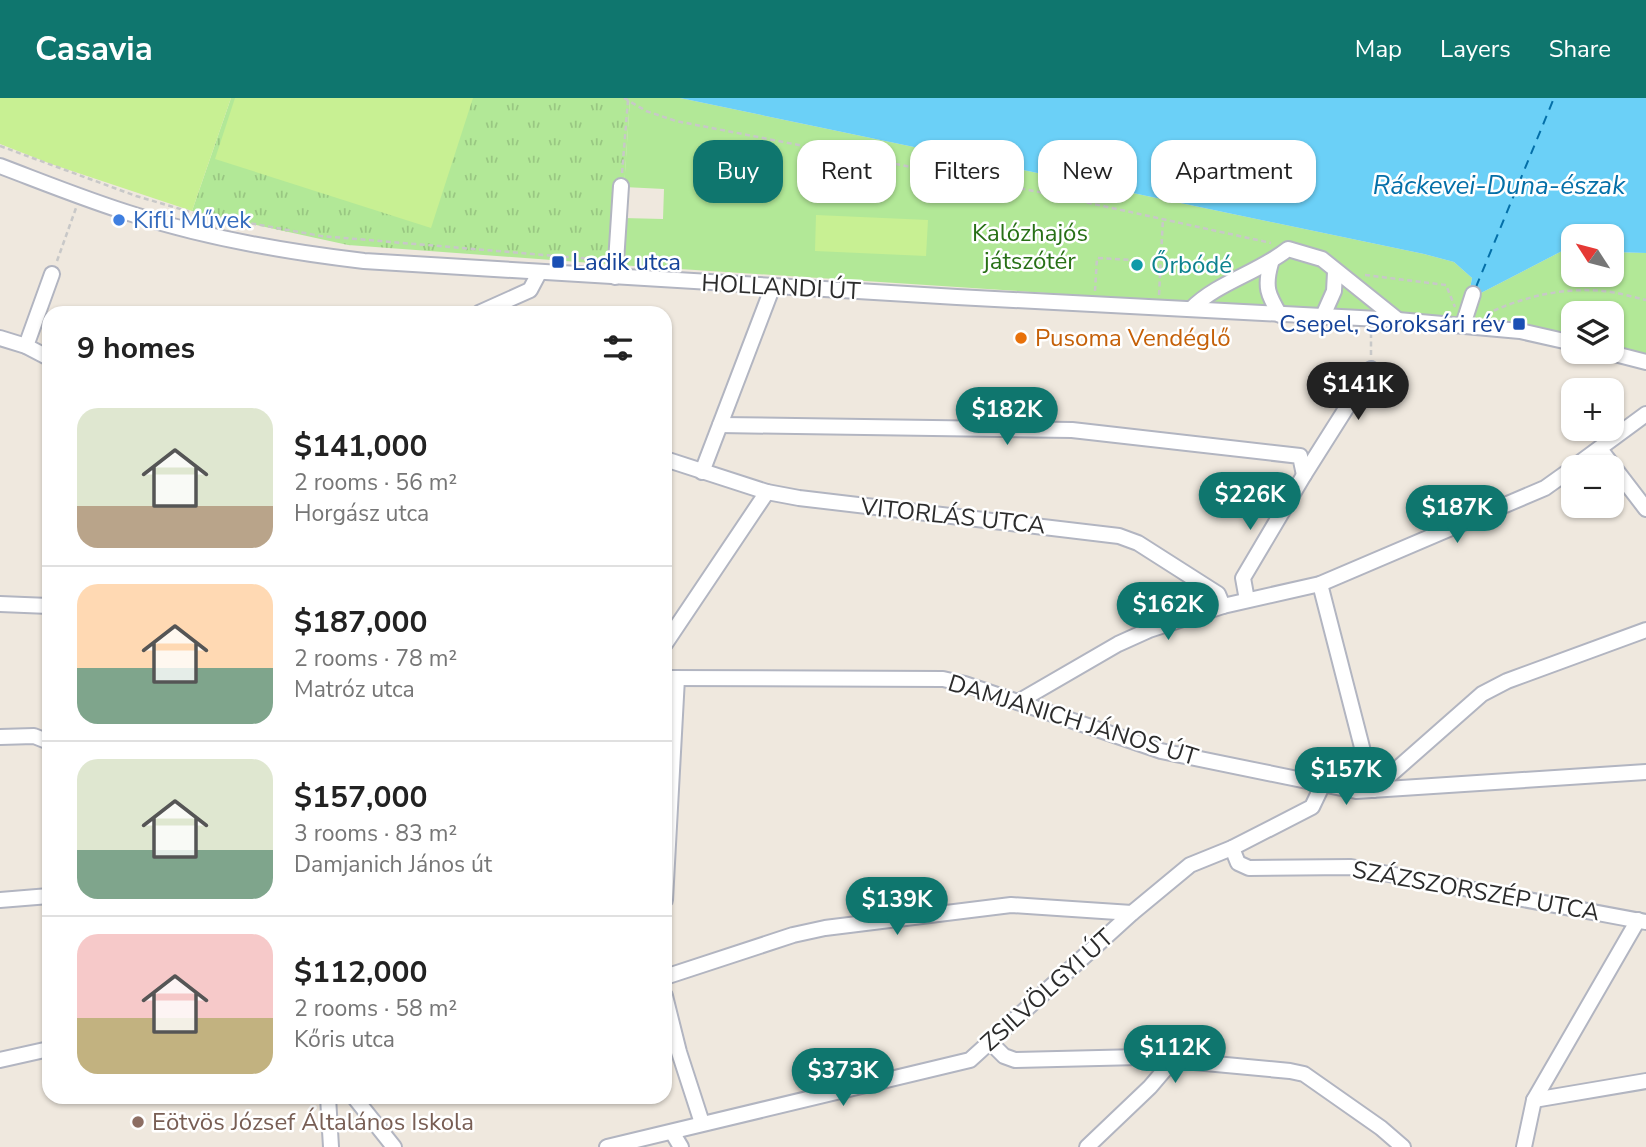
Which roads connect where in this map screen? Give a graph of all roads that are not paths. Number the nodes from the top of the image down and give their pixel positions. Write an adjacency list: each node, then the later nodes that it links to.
1 (0, 166): 6 (street, HOLLANDI ÚT)
2 (621, 187): 4 (street)
3 (1270, 263): 5 (street); 11 (street); 12 (street)
4 (616, 269): 6 (street, HOLLANDI ÚT); 8 (street, HOLLANDI ÚT)
5 (1335, 272): 13 (street); 15 (street)
6 (539, 273): 10 (street)
7 (52, 274): 18 (street)
8 (773, 286): 11 (street, HOLLANDI ÚT); 24 (street)
9 (1473, 295): 14 (street)
10 (495, 306)
11 (1191, 309): 12 (street, HOLLANDI ÚT)
12 (1280, 316): 13 (street, HOLLANDI ÚT)
13 (1322, 318): 15 (street, HOLLANDI ÚT)
14 (1460, 318): 15 (street, HOLLANDI ÚT); 17 (street, HOLLANDI ÚT)
15 (1398, 320)
16 (0, 338): 18 (street)
17 (1561, 340)
18 (26, 346): 19 (street)
19 (42, 354)
20 (1624, 356): 21 (street)
21 (1646, 362)
22 (1371, 369): 27 (street)
23 (1646, 414): 25 (street)
24 (720, 425): 27 (street); 29 (street)
25 (1600, 449): 26 (street); 32 (street)
26 (1592, 455)
27 (1308, 456): 34 (street)
28 (672, 461): 29 (street, VITORLÁS UTCA)
29 (702, 472): 31 (street, VITORLÁS UTCA)
30 (1561, 477): 33 (street)
31 (767, 492): 37 (street, VITORLÁS UTCA); 39 (street)
32 (1646, 509)
33 (1320, 584): 34 (street); 46 (street)
34 (1247, 600): 37 (street)
35 (0, 602): 36 (street)
36 (42, 605)
37 (1223, 606): 41 (street)
38 (1646, 630): 46 (street)
39 (672, 634)
40 (672, 678): 41 (street, DAMJANICH JÁNOS ÚT)
41 (1018, 702): 45 (street, DAMJANICH JÁNOS ÚT)
42 (0, 737): 43 (street)
43 (42, 739)
44 (1646, 772): 46 (street, DAMJANICH JÁNOS ÚT)
45 (1323, 783): 46 (street, DAMJANICH JÁNOS ÚT); 47 (street, ZSILVÖLGYI ÚT)
46 (1373, 790)
47 (1232, 848): 50 (street, ZSILVÖLGYI ÚT); 51 (street, SZÁZSZORSZÉP UTCA)
48 (42, 897): 49 (street)
49 (0, 901)
50 (1132, 913): 52 (street); 54 (street, ZSILVÖLGYI ÚT)
51 (1642, 921): 61 (street)
52 (672, 975)
53 (672, 1026): 64 (street)
54 (991, 1043): 56 (street); 64 (street, ZSILVÖLGYI ÚT)
55 (42, 1051): 57 (street)
56 (1140, 1057): 58 (street); 60 (street)
57 (0, 1060)
58 (1173, 1060): 60 (street); 71 (street)
59 (1646, 1081): 61 (street)
60 (1150, 1087): 70 (street)
61 (1534, 1100): 72 (street)
62 (328, 1104): 66 (street)
63 (360, 1104): 67 (street)
64 (702, 1123): 65 (street, ZSILVÖLGYI ÚT)
65 (672, 1132): 68 (street, ZSILVÖLGYI ÚT); 69 (street)
66 (331, 1147)
67 (394, 1147)
68 (607, 1147)
69 (681, 1147)
70 (1087, 1147)
71 (1403, 1147)
72 (1524, 1147)

